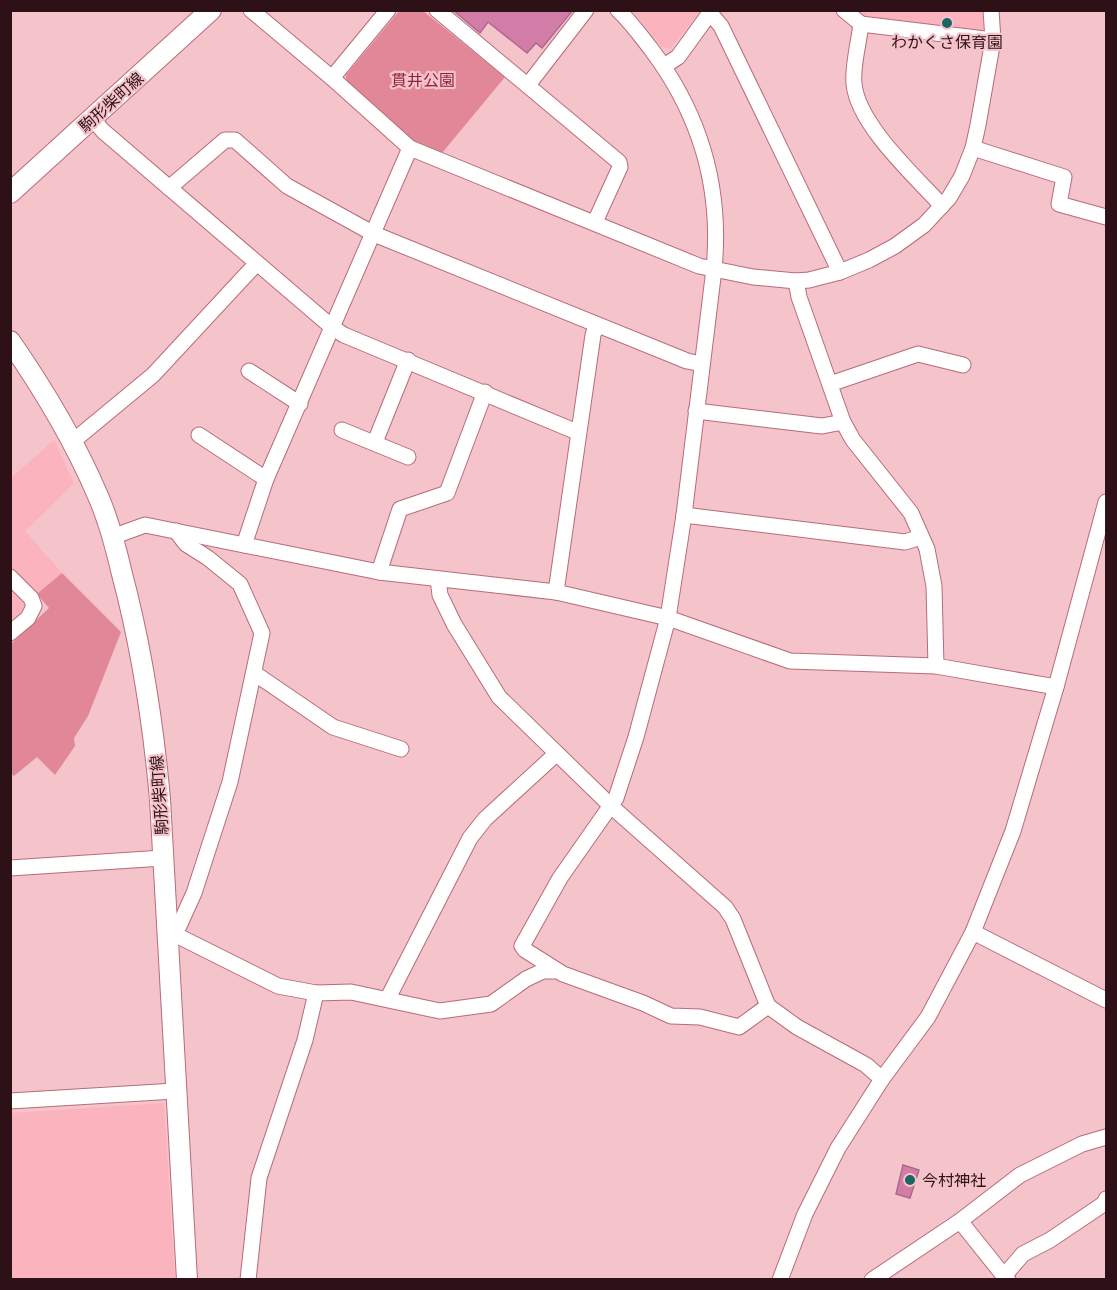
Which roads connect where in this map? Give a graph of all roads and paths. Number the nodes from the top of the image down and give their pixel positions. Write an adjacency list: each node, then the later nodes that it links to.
1 (211, 10): 15 (main road, 駒形柴町線)
2 (251, 10): 13 (street)
3 (388, 10): 13 (street)
4 (437, 10): 14 (street)
5 (586, 10): 14 (street)
6 (618, 10): 12 (street)
7 (844, 10): 10 (street)
8 (991, 10): 11 (street)
9 (711, 12): 12 (street); 26 (street)
10 (861, 24): 11 (street); 20 (street)
11 (993, 40): 17 (street)
12 (664, 66): 25 (street)
13 (332, 78): 16 (street)
14 (528, 85): 22 (street)
15 (92, 118): 18 (street); 19 (main road, 駒形柴町線)
16 (410, 148): 22 (street); 23 (street)
17 (973, 148): 20 (street); 21 (street)
18 (170, 188): 23 (street); 24 (street)
19 (10, 193)
20 (942, 206): 26 (street)
21 (1107, 217)
22 (595, 222): 25 (street)
23 (374, 234): 28 (street); 29 (street)
24 (256, 264): 29 (street); 43 (street)
25 (714, 269): 27 (street); 32 (street)
26 (840, 272): 27 (street)
27 (796, 281): 35 (street)
28 (596, 326): 32 (street); 41 (street)
29 (333, 328): 31 (street); 37 (street)
30 (12, 346): 43 (main road, 駒形柴町線)
31 (408, 360): 36 (street); 44 (street)
32 (702, 364): 38 (street)
33 (963, 365): 35 (street)
34 (249, 372): 37 (street)
35 (830, 384): 39 (street)
36 (485, 392): 41 (street); 54 (street)
37 (300, 404): 46 (street)
38 (696, 411): 39 (street); 48 (street)
39 (843, 423): 52 (street)
40 (342, 430): 44 (street)
41 (577, 432): 57 (street)
42 (199, 435): 46 (street)
43 (72, 442): 51 (main road, 駒形柴町線)
44 (375, 442): 45 (street)
45 (408, 458)
46 (266, 479): 53 (street)
47 (1107, 502): 50 (street)
48 (684, 515): 52 (street); 58 (street)
49 (176, 531): 51 (street); 53 (street); 61 (street)
50 (1102, 535): 62 (street)
51 (112, 537): 66 (main road, 駒形柴町線)
52 (921, 537): 60 (street)
53 (244, 545): 54 (street)
54 (379, 572): 56 (street)
55 (10, 577): 59 (street)
56 (438, 579): 57 (street); 64 (street)
57 (556, 592): 58 (street)
58 (668, 618): 60 (street); 65 (street)
59 (10, 633)
60 (936, 666): 62 (street)
61 (254, 673): 63 (street); 68 (street)
62 (1056, 687): 69 (street)
63 (401, 749)
64 (556, 754): 65 (street); 72 (street)
65 (612, 807): 70 (street); 74 (street)
66 (163, 858): 67 (street); 68 (main road, 駒形柴町線)
67 (10, 868)
68 (168, 931): 71 (street); 76 (main road, 駒形柴町線)
69 (973, 932): 73 (street); 75 (street)
70 (555, 971): 72 (street); 74 (street)
71 (316, 993): 72 (street); 83 (street)
72 (388, 998)
73 (1107, 1000)
74 (768, 1006): 75 (street)
75 (882, 1079): 84 (street)
76 (175, 1091): 77 (street); 82 (main road, 駒形柴町線)
77 (10, 1101)
78 (1107, 1137): 80 (street)
79 (1106, 1202): 81 (street)
80 (960, 1221): 81 (street); 85 (street)
81 (1006, 1278)
82 (186, 1280)
83 (248, 1280)
84 (780, 1280)
85 (872, 1280)

